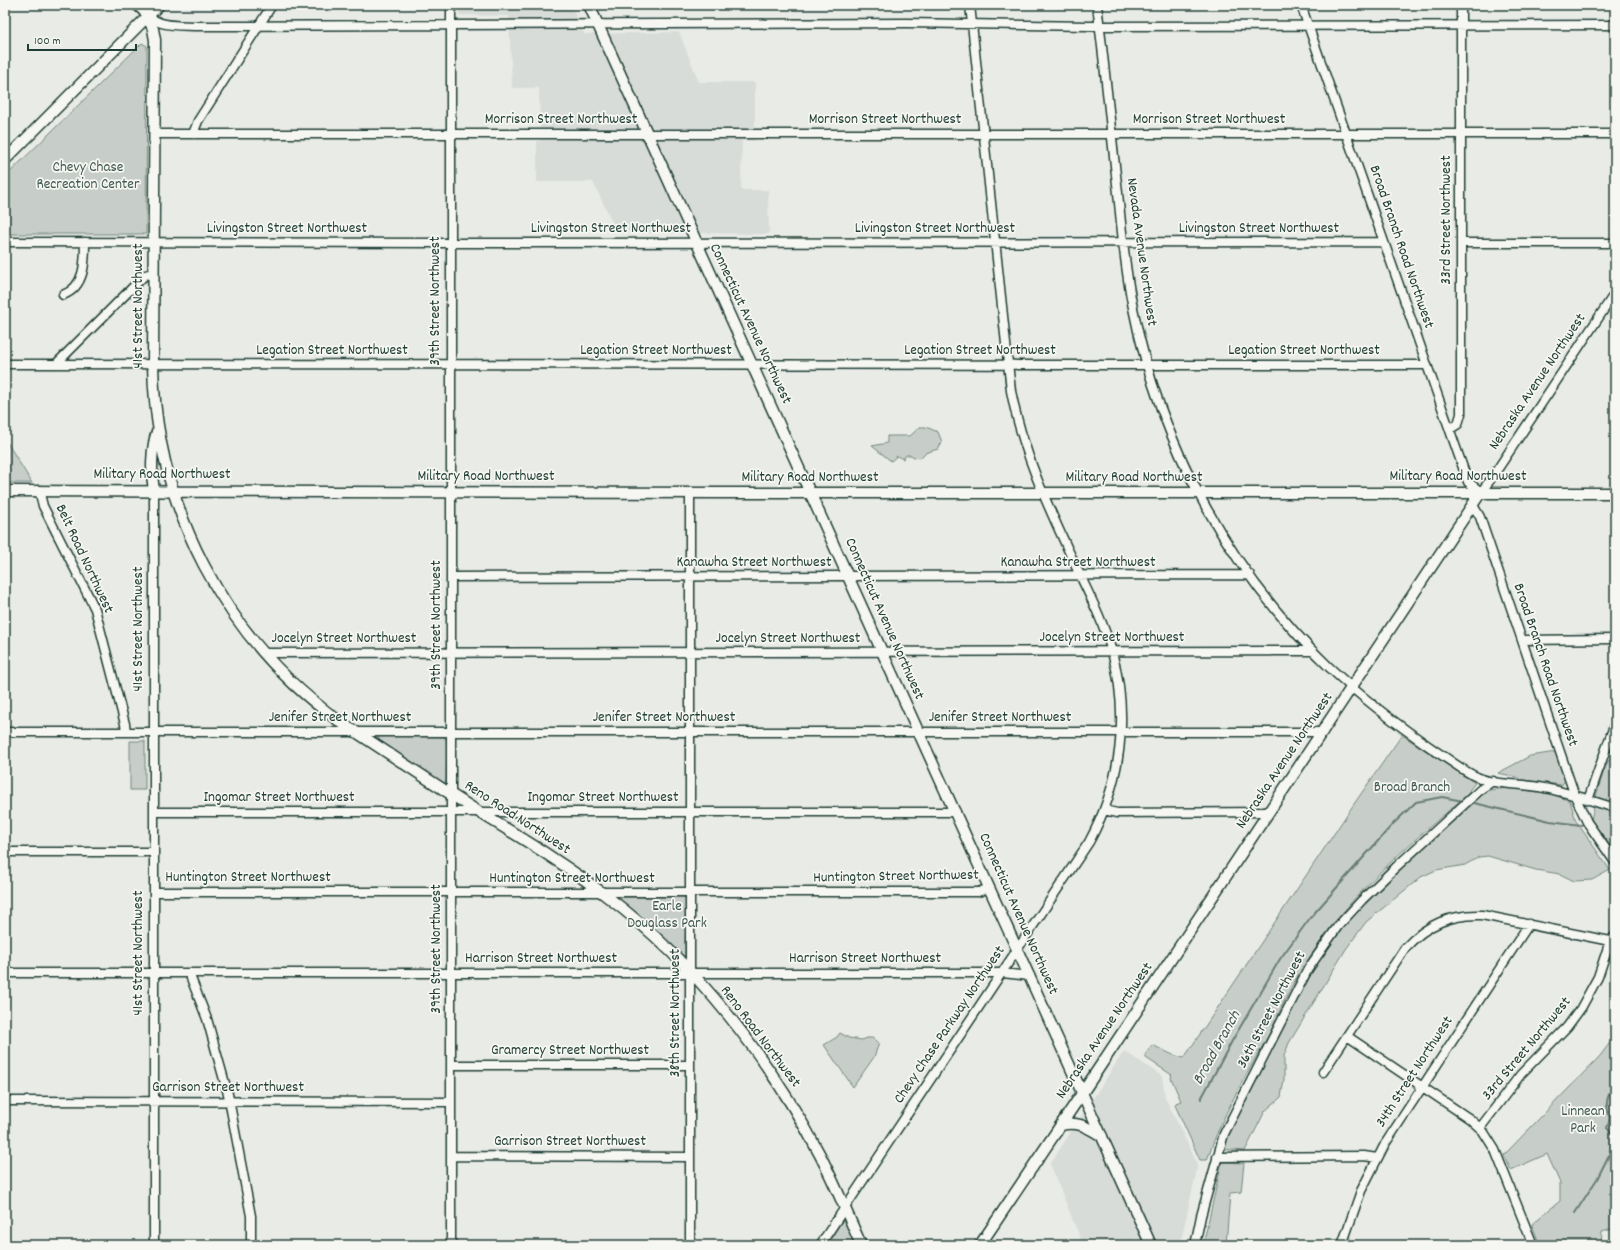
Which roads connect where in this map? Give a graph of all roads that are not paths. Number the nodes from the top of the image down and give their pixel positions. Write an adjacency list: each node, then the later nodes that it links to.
1 (136, 5): 10 (street)
2 (159, 5): 10 (main road)
3 (272, 5): 17 (street)
4 (451, 5): 11 (street, 39th Street Northwest)
5 (589, 5): 12 (main road, Connecticut Avenue Northwest)
6 (970, 5): 13 (street, Chevy Chase Parkway Northwest)
7 (1097, 5): 18 (street, Nevada Avenue Northwest)
8 (1302, 5): 14 (street, Broad Branch Road Northwest)
9 (1462, 5): 15 (street, 33rd Street Northwest)
10 (147, 16): 17 (street); 19 (main road, 41st Street Northwest); 28 (main road)
11 (451, 24): 12 (street); 17 (street); 21 (street, 39th Street Northwest)
12 (598, 24): 13 (street); 22 (main road, Connecticut Avenue Northwest)
13 (972, 24): 18 (street); 23 (street, Chevy Chase Parkway Northwest)
14 (1308, 25): 15 (street); 18 (street); 25 (street, Broad Branch Road Northwest)
15 (1462, 25): 16 (street); 26 (street, 33rd Street Northwest)
16 (1615, 25)
17 (258, 26): 20 (street)
18 (1100, 26): 24 (street, Nevada Avenue Northwest)
19 (154, 134): 20 (street, Morrison Street Northwest); 31 (main road, 41st Street Northwest)
20 (194, 134): 21 (street, Morrison Street Northwest)
21 (451, 134): 22 (street, Morrison Street Northwest); 33 (street, 39th Street Northwest)
22 (647, 134): 23 (street, Morrison Street Northwest); 34 (main road, Connecticut Avenue Northwest)
23 (983, 134): 24 (street, Morrison Street Northwest); 35 (street, Chevy Chase Parkway Northwest)
24 (1111, 134): 25 (street, Morrison Street Northwest); 36 (street, Nevada Avenue Northwest)
25 (1346, 134): 26 (street, Morrison Street Northwest); 32 (street, Broad Branch Road Northwest)
26 (1462, 134): 27 (street, Morrison Street Northwest); 37 (street, 33rd Street Northwest)
27 (1615, 134)
28 (5, 160)
29 (5, 242): 30 (street, Livingston Street Northwest)
30 (85, 242): 31 (street, Livingston Street Northwest); 41 (street)
31 (154, 242): 33 (street, Livingston Street Northwest); 39 (main road, 41st Street Northwest)
32 (1384, 242): 36 (street, Livingston Street Northwest); 49 (street, Broad Branch Road Northwest)
33 (450, 243): 34 (street, Livingston Street Northwest); 45 (street, 39th Street Northwest)
34 (697, 243): 35 (street, Livingston Street Northwest); 46 (main road, Connecticut Avenue Northwest)
35 (995, 243): 36 (street, Livingston Street Northwest); 47 (street, Chevy Chase Parkway Northwest)
36 (1123, 243): 48 (street, Nevada Avenue Northwest)
37 (1461, 243): 38 (street); 50 (street, 33rd Street Northwest)
38 (1615, 243)
39 (154, 272): 43 (street); 44 (main road, 41st Street Northwest)
40 (1615, 293): 58 (street, Nebraska Avenue Northwest)
41 (63, 295)
42 (5, 364): 43 (street, Legation Street Northwest)
43 (56, 364): 44 (street, Legation Street Northwest)
44 (153, 364): 45 (street, Legation Street Northwest); 51 (main road, 41st Street Northwest)
45 (450, 365): 46 (street, Legation Street Northwest); 57 (street, 39th Street Northwest)
46 (753, 365): 47 (street, Legation Street Northwest); 60 (main road, Connecticut Avenue Northwest)
47 (1008, 365): 48 (street, Legation Street Northwest); 61 (street, Chevy Chase Parkway Northwest)
48 (1147, 365): 49 (street, Legation Street Northwest); 62 (street, Nevada Avenue Northwest)
49 (1427, 365): 50 (street, Broad Branch Road Northwest)
50 (1450, 429): 58 (street, Broad Branch Road Northwest)
51 (158, 430): 52 (main road, Reno Road Northwest); 56 (main road, 41st Street Northwest)
52 (168, 476): 54 (main road, Reno Road Northwest); 56 (main road)
53 (39, 490): 55 (main road, Military Road Northwest); 56 (main road, Military Road Northwest); 81 (street, Belt Road Northwest)
54 (173, 490): 56 (main road, Military Road Northwest); 57 (main road, Military Road Northwest); 74 (main road, Reno Road Northwest)
55 (5, 491)
56 (154, 491): 82 (street, 41st Street Northwest)
57 (451, 492): 59 (main road, Military Road Northwest); 67 (street, 39th Street Northwest)
58 (1481, 492): 62 (main road, Military Road Northwest); 63 (main road, Military Road Northwest); 64 (main road, Nebraska Avenue Northwest)
59 (690, 493): 60 (main road, Military Road Northwest); 68 (street, 38th Street Northwest)
60 (811, 493): 61 (main road, Military Road Northwest); 69 (main road, Connecticut Avenue Northwest)
61 (1043, 493): 62 (main road, Military Road Northwest); 66 (street, Chevy Chase Parkway Northwest)
62 (1199, 493): 65 (street, Nevada Avenue Northwest)
63 (1615, 493)
64 (1473, 505): 71 (street, Broad Branch Road Northwest); 78 (main road, Nebraska Avenue Northwest)
65 (1250, 575): 66 (street, Kanawha Street Northwest); 72 (street, Nevada Avenue Northwest)
66 (1081, 576): 69 (street, Kanawha Street Northwest); 73 (street, Chevy Chase Parkway Northwest)
67 (451, 577): 68 (street, Kanawha Street Northwest); 75 (street, 39th Street Northwest)
68 (690, 577): 69 (street, Kanawha Street Northwest); 76 (street, 38th Street Northwest)
69 (849, 577): 77 (main road, Connecticut Avenue Northwest)
70 (1615, 638): 71 (street)
71 (1522, 640): 91 (street, Broad Branch Road Northwest)
72 (1313, 651): 73 (street, Jocelyn Street Northwest); 78 (street, Nevada Avenue Northwest)
73 (1112, 652): 77 (street, Jocelyn Street Northwest); 87 (street, Chevy Chase Parkway Northwest)
74 (264, 653): 75 (street, Jocelyn Street Northwest); 83 (main road, Reno Road Northwest)
75 (451, 653): 76 (street, Jocelyn Street Northwest); 84 (street, 39th Street Northwest)
76 (690, 653): 77 (street, Jocelyn Street Northwest); 85 (street, 38th Street Northwest)
77 (883, 653): 86 (main road, Connecticut Avenue Northwest)
78 (1351, 688): 88 (main road, Nebraska Avenue Northwest); 89 (street, Nevada Avenue Northwest)
79 (1615, 723): 92 (street)
80 (5, 732): 81 (street, Jenifer Street Northwest)
81 (126, 732): 82 (street, Jenifer Street Northwest)
82 (154, 732): 83 (street, Jenifer Street Northwest); 95 (street, 41st Street Northwest)
83 (356, 732): 84 (street, Jenifer Street Northwest); 90 (main road, Reno Road Northwest)
84 (451, 732): 85 (street, Jenifer Street Northwest); 90 (street, 39th Street Northwest)
85 (690, 732): 86 (street, Jenifer Street Northwest); 98 (street, 38th Street Northwest)
86 (919, 732): 87 (street, Jenifer Street Northwest); 99 (main road, Connecticut Avenue Northwest)
87 (1122, 732): 88 (street, Jenifer Street Northwest); 94 (street, Chevy Chase Parkway Northwest)
88 (1323, 732): 100 (main road, Nebraska Avenue Northwest)
89 (1494, 781): 91 (street, Nevada Avenue Northwest); 133 (street, 36th Street Northwest)
90 (451, 793): 96 (street, 39th Street Northwest); 97 (main road, Reno Road Northwest)
91 (1575, 796): 92 (street); 103 (street, Broad Branch Road Northwest)
92 (1588, 800): 93 (street)
93 (1615, 808)
94 (1104, 810): 100 (street); 111 (street, Chevy Chase Parkway Northwest)
95 (154, 812): 96 (street, Ingomar Street Northwest); 102 (street, 41st Street Northwest)
96 (451, 812): 97 (street, Ingomar Street Northwest); 107 (street, 39th Street Northwest)
97 (480, 812): 98 (street, Ingomar Street Northwest); 106 (main road, Reno Road Northwest)
98 (690, 812): 99 (street, Ingomar Street Northwest); 108 (street, 38th Street Northwest)
99 (956, 812): 104 (main road, Connecticut Avenue Northwest)
100 (1269, 812): 124 (main road, Nebraska Avenue Northwest)
101 (5, 852): 102 (street)
102 (154, 852): 105 (street, 41st Street Northwest)
103 (1615, 862)
104 (990, 888): 108 (street, Huntington Street Northwest); 111 (main road, Connecticut Avenue Northwest)
105 (154, 892): 107 (street, Huntington Street Northwest); 113 (street, 41st Street Northwest)
106 (600, 892): 107 (street, Huntington Street Northwest); 108 (street, Huntington Street Northwest); 116 (main road, Reno Road Northwest)
107 (451, 893): 115 (street, 39th Street Northwest)
108 (690, 893): 116 (street, 38th Street Northwest)
109 (1529, 924): 110 (street); 119 (street); 123 (street, 34th Street Northwest)
110 (1612, 938): 130 (street, 33rd Street Northwest)
111 (1018, 949): 117 (street, Chevy Chase Parkway Northwest); 118 (main road, Connecticut Avenue Northwest)
112 (5, 973): 113 (street, Harrison Street Northwest)
113 (154, 973): 114 (street, Harrison Street Northwest); 126 (street, 41st Street Northwest)
114 (189, 973): 115 (street, Harrison Street Northwest); 127 (street)
115 (451, 973): 116 (street, Harrison Street Northwest); 120 (street, 39th Street Northwest)
116 (690, 973): 117 (street, Harrison Street Northwest); 121 (street, 38th Street Northwest); 136 (main road, Reno Road Northwest)
117 (1002, 973): 118 (street, Harrison Street Northwest); 136 (street, Chevy Chase Parkway Northwest)
118 (1030, 976): 124 (main road, Connecticut Avenue Northwest)
119 (1347, 1036): 122 (street); 123 (street)
120 (451, 1065): 121 (street, Gramercy Street Northwest); 128 (street, 39th Street Northwest)
121 (690, 1065): 134 (street, 38th Street Northwest)
122 (1323, 1072)
123 (1422, 1086): 130 (street); 135 (street, 34th Street Northwest)
124 (1083, 1092): 129 (main road, Nebraska Avenue Northwest); 131 (main road, Connecticut Avenue Northwest)
125 (5, 1101): 126 (street, Garrison Street Northwest)
126 (154, 1101): 127 (street, Garrison Street Northwest); 137 (street, 41st Street Northwest)
127 (230, 1101): 128 (street, Garrison Street Northwest); 138 (street)
128 (451, 1102): 132 (street, 39th Street Northwest)
129 (1061, 1125): 131 (main road); 143 (main road, Nebraska Avenue Northwest)
130 (1480, 1128): 147 (street)
131 (1102, 1136): 144 (main road, Connecticut Avenue Northwest)
132 (451, 1156): 134 (street, Garrison Street Northwest); 139 (street, 39th Street Northwest)
133 (1217, 1156): 135 (street); 145 (street, 36th Street Northwest)
134 (690, 1157): 140 (street, 38th Street Northwest)
135 (1377, 1158): 146 (street, 34th Street Northwest)
136 (845, 1208): 141 (street, Chevy Chase Parkway Northwest); 142 (main road, Reno Road Northwest)
137 (154, 1245)
138 (251, 1245)
139 (451, 1245)
140 (690, 1245)
141 (820, 1245)
142 (861, 1245)
143 (980, 1245)
144 (1151, 1245)
145 (1195, 1245)
146 (1342, 1245)
147 (1534, 1245)

